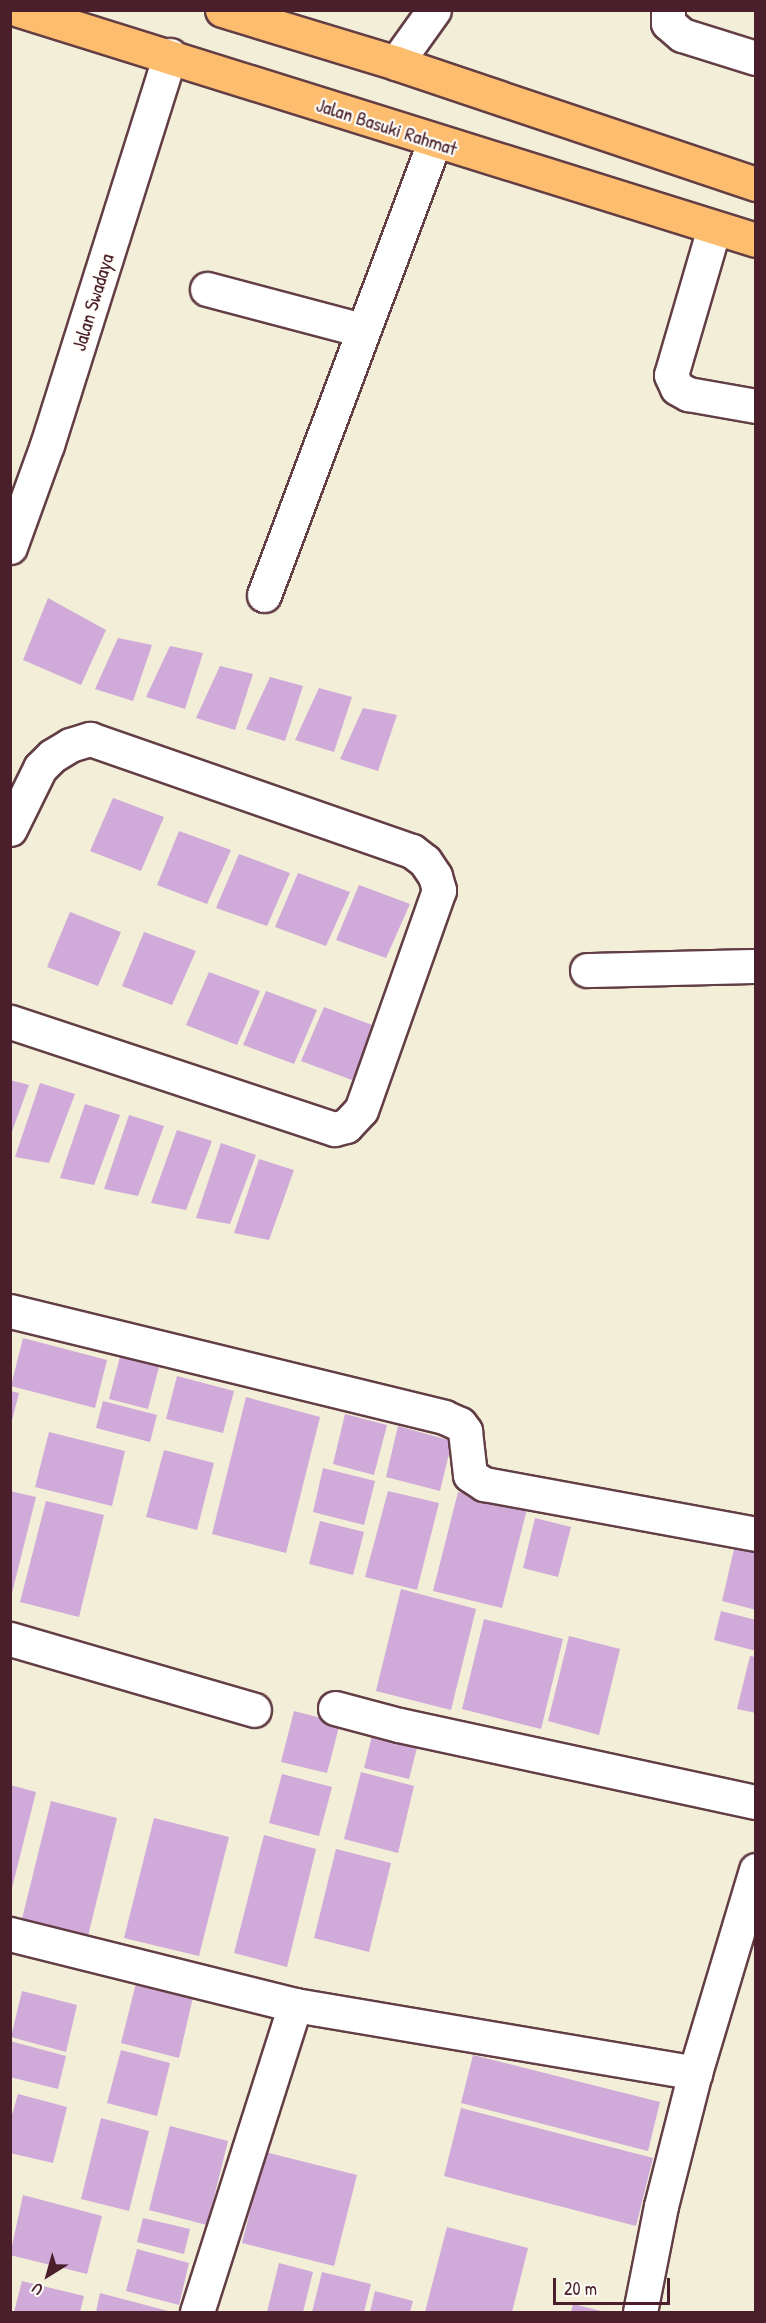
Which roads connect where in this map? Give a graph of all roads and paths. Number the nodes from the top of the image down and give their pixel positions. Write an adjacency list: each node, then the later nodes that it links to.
1 (19, 10): 5 (highway, Jalan Basuki Rahmat)
2 (222, 10): 7 (highway)
3 (434, 10): 7 (street)
4 (668, 10): 6 (street)
5 (170, 56): 8 (highway, Jalan Basuki Rahmat); 15 (street, Jalan Swadaya)
6 (756, 58)
7 (396, 63): 9 (highway)
8 (435, 141): 10 (highway, Jalan Basuki Rahmat); 13 (street)
9 (756, 184)
10 (714, 228): 11 (highway, Jalan Basuki Rahmat); 14 (street)
11 (756, 240)
12 (207, 289): 13 (street)
13 (362, 330): 16 (street)
14 (756, 406)
15 (10, 547)
16 (264, 595)
17 (10, 829): 20 (street)
18 (756, 966): 19 (street)
19 (587, 970)
20 (10, 1022)
21 (10, 1311): 22 (street)
22 (756, 1534)
23 (10, 1639): 25 (street)
24 (335, 1708): 26 (street)
25 (254, 1710)
26 (756, 1802)
27 (756, 1870): 30 (street)
28 (10, 1934): 29 (street)
29 (295, 2005): 30 (street); 31 (street)
30 (694, 2073): 32 (street)
31 (197, 2313)
32 (640, 2313)

